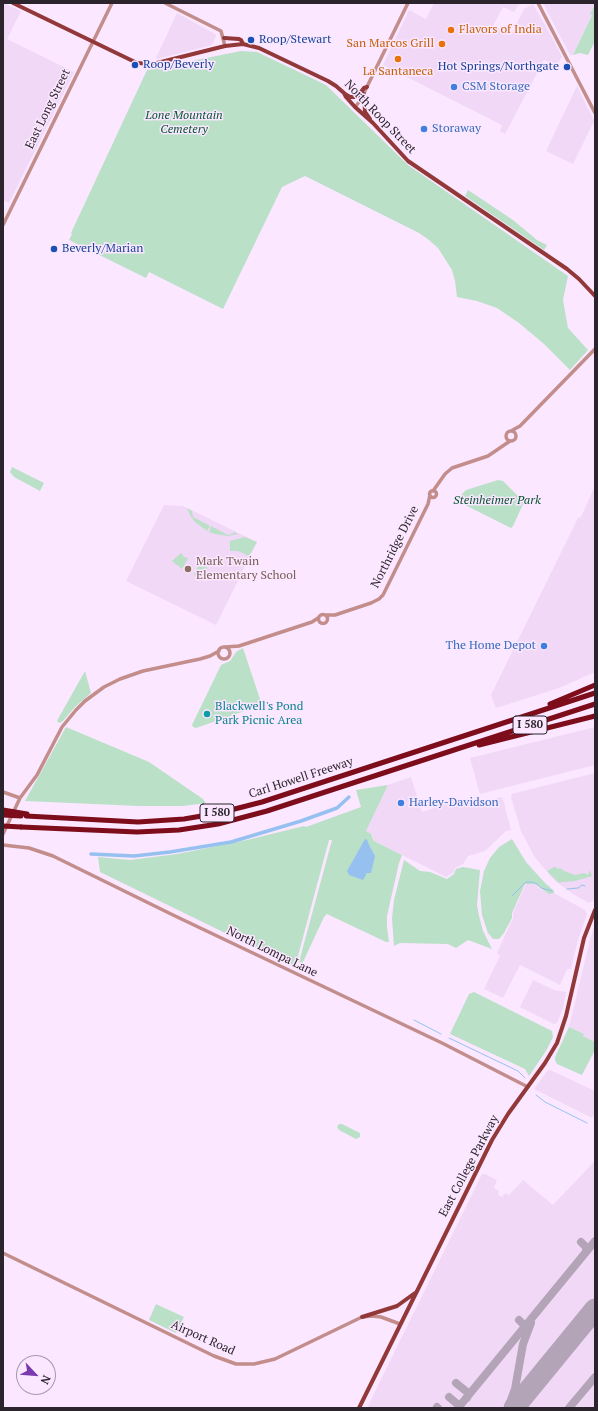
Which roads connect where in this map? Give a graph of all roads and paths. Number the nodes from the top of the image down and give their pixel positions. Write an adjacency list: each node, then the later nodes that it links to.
1 (13, 3): 7 (main road, North Roop Street)
2 (112, 3): 7 (street, East Long Street)
3 (164, 3): 6 (street)
4 (408, 3): 10 (street)
5 (538, 3): 14 (street)
6 (224, 38): 8 (main road); 9 (street)
7 (93, 42): 9 (main road, North Roop Street); 16 (street, East Long Street)
8 (243, 44): 9 (main road, North Roop Street); 11 (main road, North Roop Street)
9 (225, 46)
10 (367, 87): 11 (main road); 12 (street)
11 (344, 93): 13 (main road, North Roop Street)
12 (364, 94): 13 (street); 15 (main road)
13 (355, 107): 15 (main road, North Roop Street)
14 (595, 113)
15 (372, 123): 17 (main road, North Roop Street)
16 (3, 224)
17 (595, 296)
18 (595, 349): 19 (street, Northridge Drive)
19 (520, 426): 20 (street, Northridge Drive); 21 (street, Northridge Drive)
20 (511, 431): 21 (street); 22 (street, Northridge Drive)
21 (516, 436): 23 (street, Northridge Drive)
22 (506, 437): 23 (street); 24 (street, Northridge Drive)
23 (510, 441): 24 (street, Northridge Drive)
24 (502, 446): 26 (street, Northridge Drive)
25 (325, 615): 26 (street, Northridge Drive); 27 (street); 28 (street)
26 (335, 615): 28 (street, Northridge Drive)
27 (318, 618): 29 (street); 30 (street)
28 (327, 621): 30 (street)
29 (312, 622): 30 (street); 31 (street)
30 (320, 623)
31 (241, 646): 32 (street); 34 (street)
32 (225, 647): 33 (street); 34 (street)
33 (219, 651): 35 (street); 36 (street)
34 (230, 655): 36 (street)
35 (207, 658): 36 (street); 44 (street)
36 (222, 659)
37 (595, 685): 41 (highway)
38 (595, 693): 41 (highway, Carl Howell Freeway / I 580)
39 (595, 704): 42 (highway, Carl Howell Freeway / I 580)
40 (595, 716): 42 (highway)
41 (477, 731): 47 (highway, Carl Howell Freeway / I 580)
42 (466, 746): 48 (highway, Carl Howell Freeway / I 580, bridge)
43 (3, 792): 44 (street)
44 (20, 798): 49 (street)
45 (3, 810): 47 (highway, bridge)
46 (3, 815): 47 (highway, bridge)
47 (26, 815)
48 (3, 826)
49 (3, 834)
50 (3, 845): 52 (street, North Lompa Lane)
51 (595, 911): 52 (main road, East College Parkway)
52 (528, 1087): 54 (main road, East College Parkway)
53 (3, 1253): 55 (street, Airport Road)
54 (417, 1291): 55 (main road); 56 (main road, East College Parkway)
55 (362, 1317): 56 (street, Airport Road)
56 (400, 1324): 57 (main road, East College Parkway)
57 (359, 1408)

